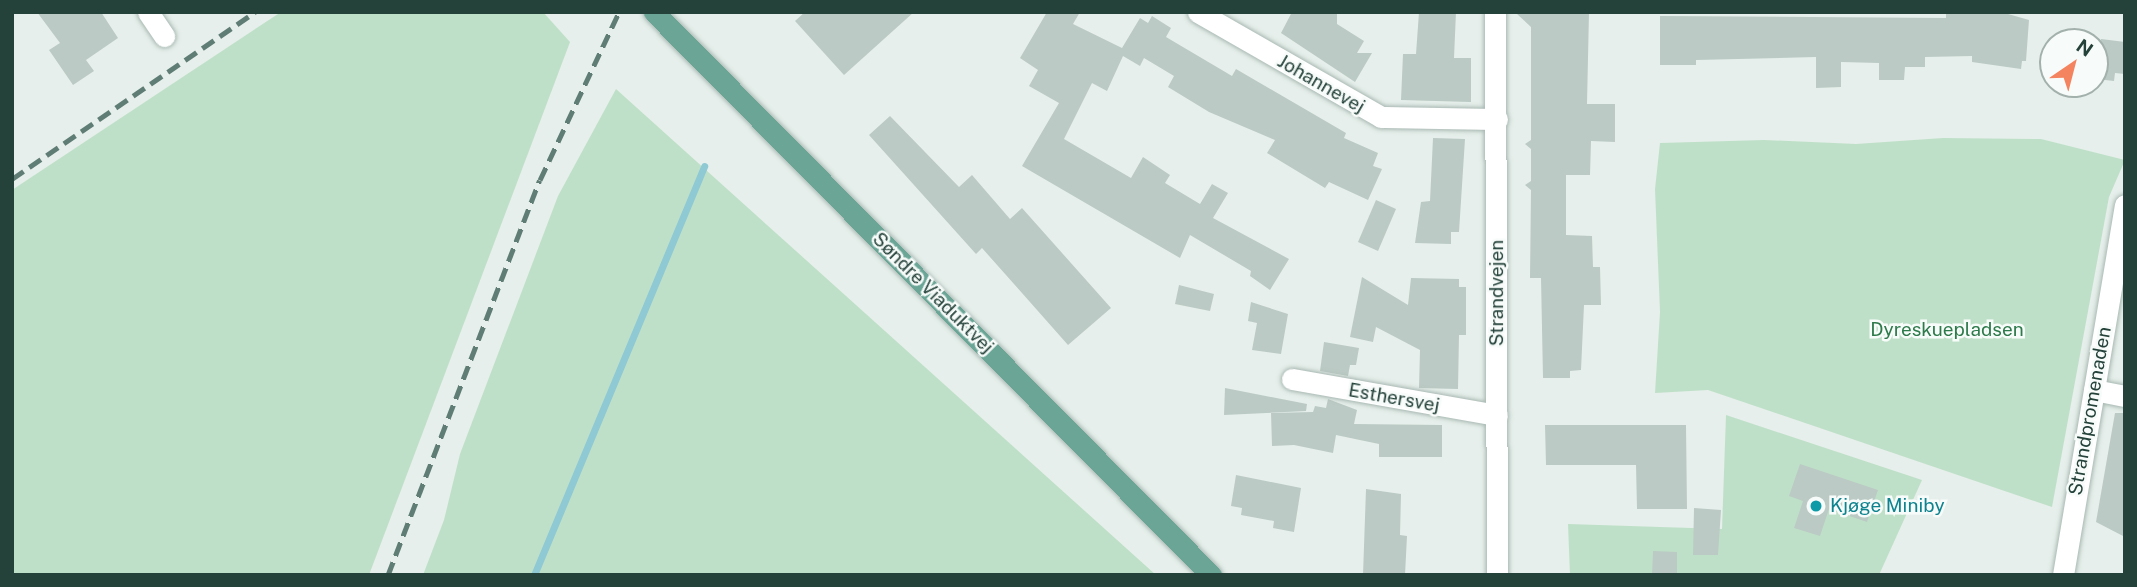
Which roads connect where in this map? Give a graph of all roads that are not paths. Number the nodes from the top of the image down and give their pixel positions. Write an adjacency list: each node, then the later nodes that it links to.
1 (148, 12): 5 (street)
2 (654, 12): 12 (main road, Søndre Viaduktvej)
3 (1198, 12): 6 (street, Johannevej)
4 (1495, 12): 6 (street, Strandvejen)
5 (163, 36)
6 (1497, 119): 11 (street, Strandvejen)
7 (2125, 205): 9 (street, Strandpromenaden)
8 (1292, 379): 11 (street, Esthersvej)
9 (2094, 390): 10 (street); 14 (street, Strandpromenaden)
10 (2125, 396)
11 (1497, 415): 13 (street, Strandvejen)
12 (1211, 575)
13 (1497, 575)
14 (2063, 575)

